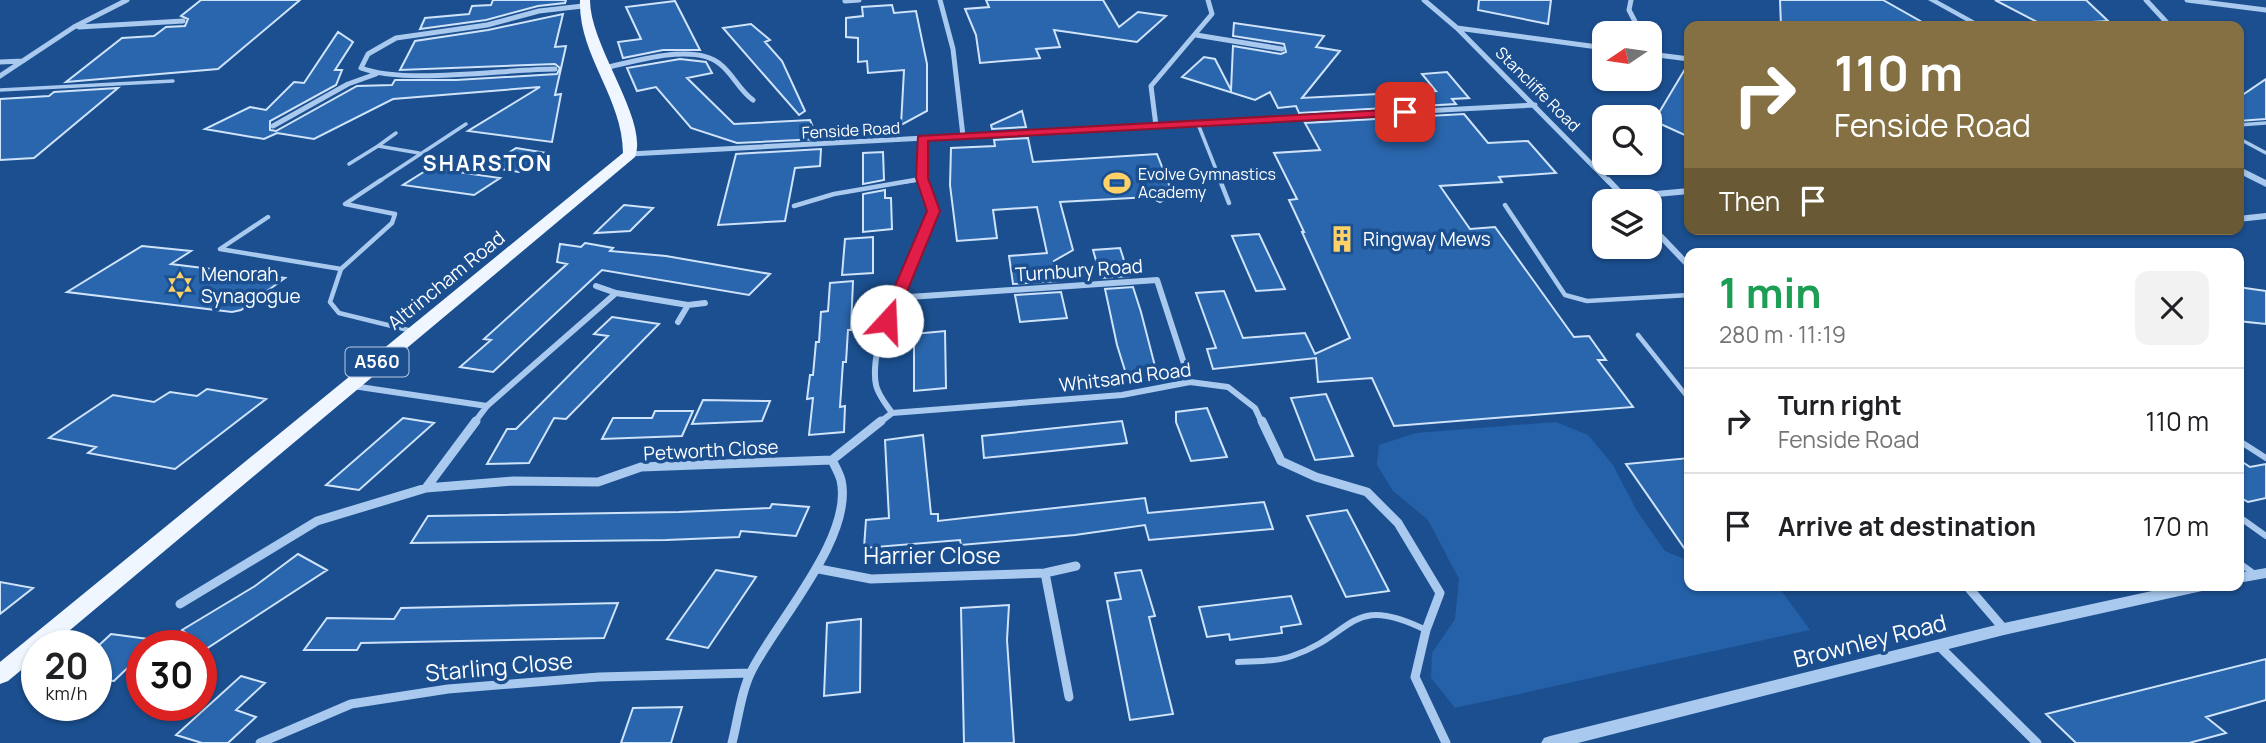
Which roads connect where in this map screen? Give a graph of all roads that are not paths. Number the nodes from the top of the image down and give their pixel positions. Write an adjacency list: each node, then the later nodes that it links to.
1 (127, 0): 17 (street)
2 (859, 0): 10 (street)
3 (940, 0): 41 (street)
4 (1208, 0): 19 (street)
5 (1423, 0): 18 (street, Stancliffe Road)
6 (1631, 0): 14 (street)
7 (1932, 0): 15 (street)
8 (2146, 0): 16 (street)
9 (2186, 0): 12 (street)
10 (845, 1)
11 (584, 3): 26 (main road); 28 (street)
12 (2266, 10)
13 (183, 21): 17 (street)
14 (1635, 21)
15 (1971, 21)
16 (2165, 21)
17 (74, 27): 24 (street)
18 (1457, 28): 20 (street); 33 (street, Stancliffe Road)
19 (1195, 35): 21 (street); 39 (street)
20 (1592, 46)
21 (1282, 49)
22 (1662, 55): 23 (street)
23 (1684, 58)
24 (23, 61): 25 (street); 29 (street)
25 (0, 62)
26 (604, 68): 32 (street); 47 (main road)
27 (555, 69): 28 (street)
28 (380, 73): 38 (street)
29 (0, 76)
30 (173, 81): 31 (lane)
31 (0, 90)
32 (753, 100)
33 (1535, 105): 36 (street, Fenside Road); 52 (street, Stancliffe Road)
34 (2266, 123): 37 (lane)
35 (466, 124): 45 (lane)
36 (1198, 124): 39 (street, Fenside Road); 55 (lane)
37 (2244, 125)
38 (273, 126)
39 (1156, 126): 41 (street, Fenside Road)
40 (396, 134): 44 (lane)
41 (962, 136): 42 (street, Fenside Road)
42 (922, 138): 47 (street, Fenside Road); 50 (street)
43 (2244, 141): 46 (lane)
44 (377, 146): 45 (lane); 48 (lane)
45 (419, 153): 63 (lane)
46 (2266, 153)
47 (630, 154): 71 (main road, Altrincham Road / A560)
48 (349, 164)
49 (2244, 172): 51 (street)
50 (923, 179): 57 (lane); 67 (street)
51 (2266, 184)
52 (1616, 189)
53 (1684, 192): 54 (street)
54 (1662, 194)
55 (1229, 203)
56 (1505, 205): 66 (lane)
57 (794, 206)
58 (2266, 216): 60 (street)
59 (268, 217): 63 (lane)
60 (2244, 218)
61 (1662, 238): 62 (street)
62 (1684, 261)
63 (341, 269): 71 (lane)
64 (596, 286): 65 (street)
65 (616, 293): 69 (street); 76 (street)
66 (1684, 295)
67 (895, 298): 73 (street, Turnbury Road); 77 (street)
68 (705, 303): 69 (street)
69 (688, 305): 70 (street)
70 (678, 322)
71 (415, 332): 74 (main road, Altrincham Road / A560)
72 (1638, 335): 75 (lane)
73 (1190, 382): 77 (street, Whitsand Road); 93 (street, Whitsand Road)
74 (349, 385): 76 (street); 97 (main road, Altrincham Road / A560)
75 (1684, 393)
76 (487, 406): 81 (street)
77 (892, 413): 80 (street)
78 (2244, 444): 79 (lane)
79 (2266, 458)
80 (832, 460): 81 (street, Petworth Close); 86 (street)
81 (426, 488): 91 (street, Petworth Close)
82 (2244, 520): 83 (lane)
83 (2266, 536)
84 (2244, 565): 88 (lane)
85 (1076, 566): 87 (street, Harrier Close)
86 (819, 569): 87 (street, Harrier Close); 96 (street)
87 (1045, 573): 98 (street)
88 (2261, 574)
89 (1971, 591): 92 (street)
90 (2179, 591): 92 (street, Brownley Road)
91 (180, 604)
92 (2004, 629): 94 (street, Brownley Road)
93 (1426, 631): 95 (lane); 101 (street, Whitsand Road)
94 (1940, 647): 102 (street, Brownley Road); 103 (street)
95 (1238, 662)
96 (750, 673): 99 (street, Starling Close); 100 (street)
97 (0, 675)
98 (1069, 697)
99 (260, 743)
100 (732, 743)
101 (1446, 743)
102 (1550, 743)
103 (2037, 743)

